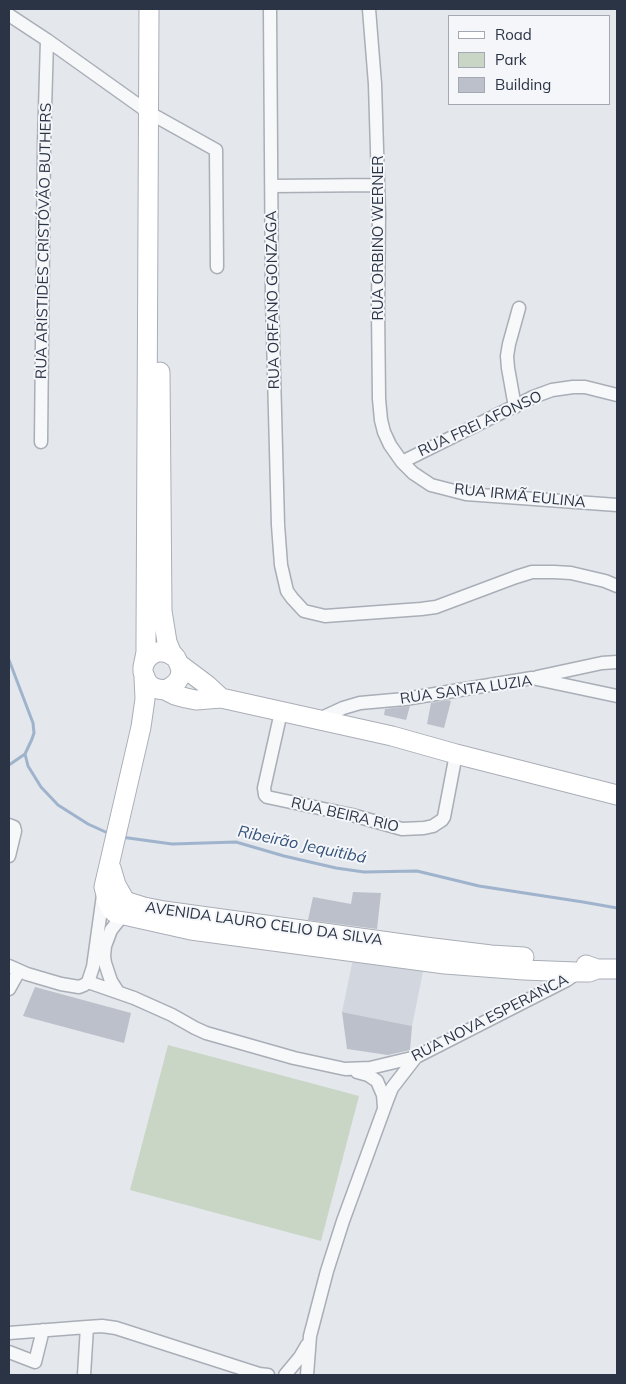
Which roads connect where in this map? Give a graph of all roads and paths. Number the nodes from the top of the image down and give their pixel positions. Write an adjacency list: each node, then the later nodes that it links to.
1 (149, 9): 7 (street)
2 (160, 9): 7 (street)
3 (270, 9): 9 (street, RUA ORFANO GONZAGA)
4 (369, 9): 8 (street, RUA ORBINO WERNER)
5 (9, 15): 6 (street)
6 (48, 40): 7 (street); 14 (street, RUA ARISTIDES CRISTÓVÃO BUTHERS)
7 (153, 115): 10 (street); 18 (street); 20 (street)
8 (378, 185): 9 (street); 15 (street, RUA ORBINO WERNER)
9 (272, 186): 17 (street, RUA ORFANO GONZAGA)
10 (217, 267)
11 (519, 308): 13 (street)
12 (617, 395): 13 (street, RUA FREI AFONSO)
13 (516, 407): 15 (street, RUA FREI AFONSO)
14 (42, 442)
15 (402, 462): 16 (street, RUA IRMÃ EULINA)
16 (617, 505)
17 (617, 586)
18 (177, 661): 20 (street); 22 (street); 24 (street)
19 (617, 662): 21 (street)
20 (144, 672): 22 (street); 27 (street)
21 (532, 678): 23 (street, RUA SANTA LUZIA); 26 (street, RUA SANTA LUZIA)
22 (163, 690): 24 (street); 27 (street)
23 (617, 696)
24 (221, 698): 25 (street)
25 (281, 712): 26 (street); 28 (street, RUA BEIRA RIO)
26 (317, 720): 28 (street)
27 (141, 727): 32 (street)
28 (456, 754): 29 (street)
29 (617, 795)
30 (9, 825): 31 (street)
31 (9, 856)
32 (111, 857): 33 (street); 34 (street, AVENIDA LAURO CELIO DA SILVA)
33 (104, 887): 34 (street); 38 (street)
34 (127, 909): 35 (street, AVENIDA LAURO CELIO DA SILVA); 40 (street)
35 (584, 968): 37 (street, AVENIDA LAURO CELIO DA SILVA); 41 (street, RUA NOVA ESPERANCA)
36 (14, 969): 38 (street); 39 (street)
37 (617, 969)
38 (88, 982): 40 (street, RUA NOVA ESPERANCA)
39 (9, 989)
40 (118, 992): 42 (street, RUA NOVA ESPERANCA)
41 (416, 1057): 42 (street, RUA NOVA ESPERANCA); 43 (street)
42 (345, 1069): 43 (street)
43 (384, 1108): 47 (street)
44 (87, 1327): 45 (street); 49 (street); 50 (street)
45 (43, 1330): 46 (street); 48 (street)
46 (9, 1333)
47 (310, 1336): 51 (street); 52 (street)
48 (9, 1352)
49 (84, 1375)
50 (268, 1375)
51 (285, 1375)
52 (307, 1375)

